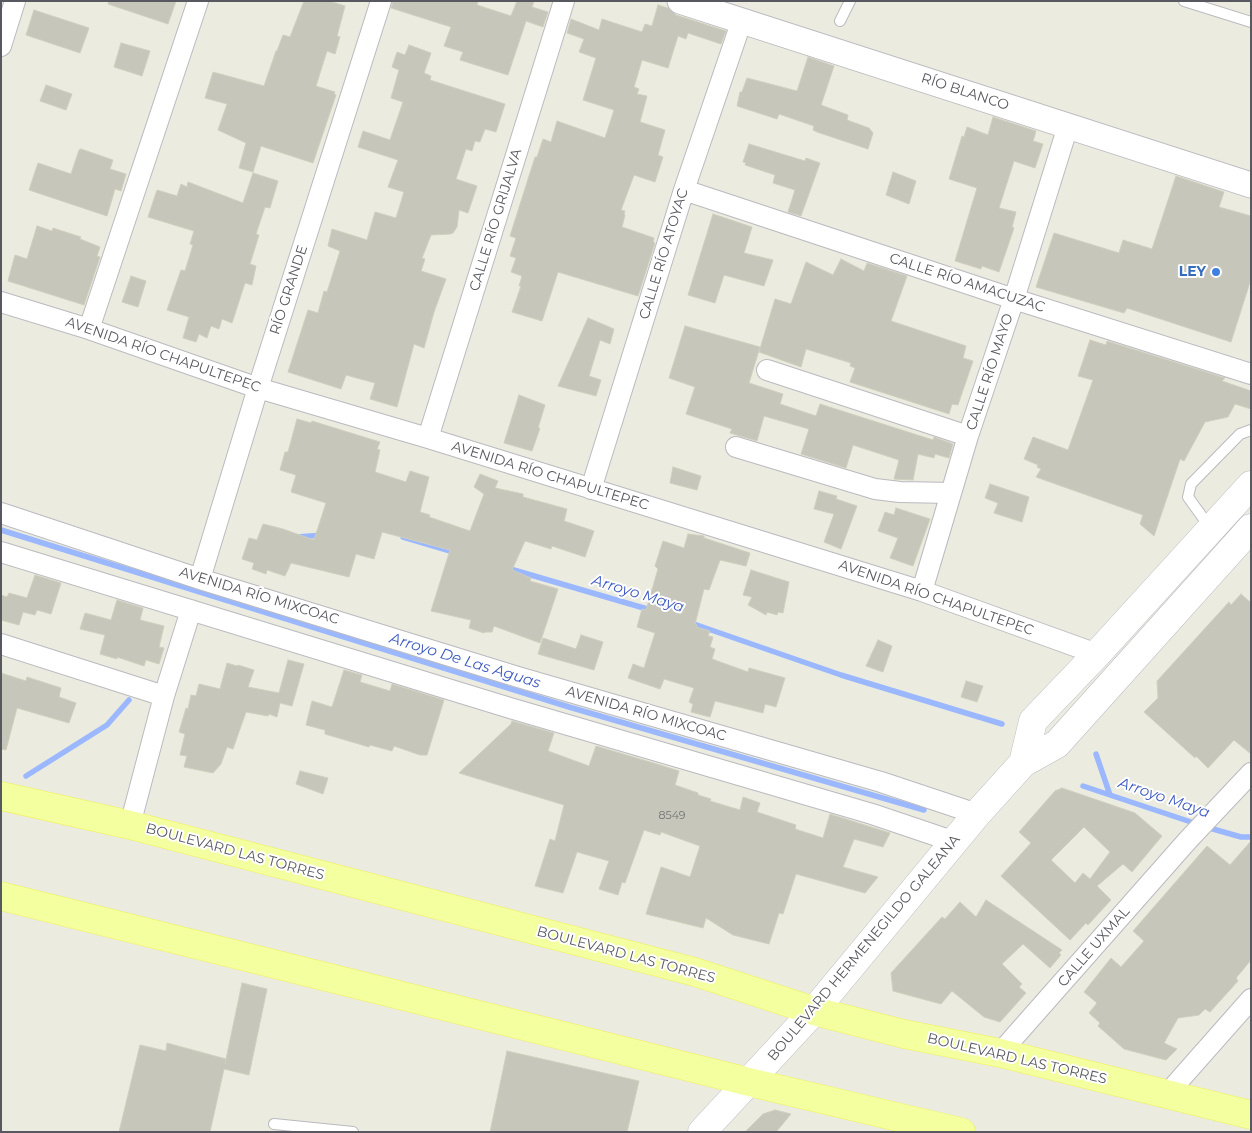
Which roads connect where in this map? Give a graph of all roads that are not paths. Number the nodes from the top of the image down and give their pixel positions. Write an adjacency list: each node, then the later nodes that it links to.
1 (15, 1): 11 (street)
2 (198, 1): 17 (street)
3 (381, 1): 20 (street, RÍO GRANDE)
4 (564, 1): 23 (street, CALLE RÍO GRIJALVA)
5 (680, 1): 8 (street, RÍO BLANCO)
6 (850, 1): 9 (lane)
7 (1184, 1): 10 (lane)
8 (742, 20): 12 (street, RÍO BLANCO); 14 (street, CALLE RÍO ATOYAC)
9 (840, 20)
10 (1251, 22)
11 (1, 46)
12 (1068, 126): 13 (street, RÍO BLANCO); 15 (street, CALLE RÍO MAYO)
13 (1251, 185)
14 (684, 190): 15 (street, CALLE RÍO AMACUZAC); 26 (street, CALLE RÍO ATOYAC)
15 (1014, 298): 19 (street, CALLE RÍO AMACUZAC); 22 (street, CALLE RÍO MAYO)
16 (1, 302): 17 (street, AVENIDA RÍO CHAPULTEPEC)
17 (89, 329): 20 (street, AVENIDA RÍO CHAPULTEPEC)
18 (767, 370): 22 (street)
19 (1251, 374)
20 (258, 388): 23 (street, AVENIDA RÍO CHAPULTEPEC); 32 (street, RÍO GRANDE)
21 (1251, 430): 30 (lane)
22 (968, 436): 27 (street, CALLE RÍO MAYO)
23 (428, 438): 26 (street, AVENIDA RÍO CHAPULTEPEC)
24 (736, 447): 27 (street)
25 (1251, 485): 30 (main road, BOULEVARD HERMENEGILDO GALEANA)
26 (591, 489): 33 (street, AVENIDA RÍO CHAPULTEPEC)
27 (950, 493): 33 (street, CALLE RÍO MAYO)
28 (1, 513): 32 (street, AVENIDA RÍO MIXCOAC)
29 (1251, 528): 38 (main road, BOULEVARD HERMENEGILDO GALEANA)
30 (1211, 529): 36 (main road, BOULEVARD HERMENEGILDO GALEANA)
31 (1, 552): 34 (street)
32 (200, 579): 41 (street, AVENIDA RÍO MIXCOAC)
33 (922, 591): 36 (street, AVENIDA RÍO CHAPULTEPEC)
34 (191, 610): 37 (street); 43 (street)
35 (1, 644): 37 (street)
36 (1098, 654): 38 (main road, BOULEVARD HERMENEGILDO GALEANA)
37 (164, 696): 42 (street)
38 (1023, 763): 41 (main road, BOULEVARD HERMENEGILDO GALEANA)
39 (1251, 773): 47 (street, CALLE UXMAL)
40 (1, 796): 42 (main road, BOULEVARD LAS TORRES)
41 (977, 814): 43 (main road, BOULEVARD HERMENEGILDO GALEANA)
42 (130, 824): 46 (main road, BOULEVARD LAS TORRES)
43 (955, 842): 46 (main road, BOULEVARD HERMENEGILDO GALEANA)
44 (1, 896): 48 (main road)
45 (1251, 999): 49 (street)
46 (814, 1011): 47 (main road, BOULEVARD LAS TORRES); 48 (main road, BOULEVARD HERMENEGILDO GALEANA)
47 (1000, 1054): 49 (main road, BOULEVARD LAS TORRES)
48 (749, 1082): 53 (main road, BOULEVARD HERMENEGILDO GALEANA); 54 (main road)
49 (1168, 1093): 50 (main road, BOULEVARD LAS TORRES)
50 (1251, 1114)
51 (274, 1124): 52 (lane)
52 (354, 1132)
53 (702, 1132)
54 (961, 1132)

